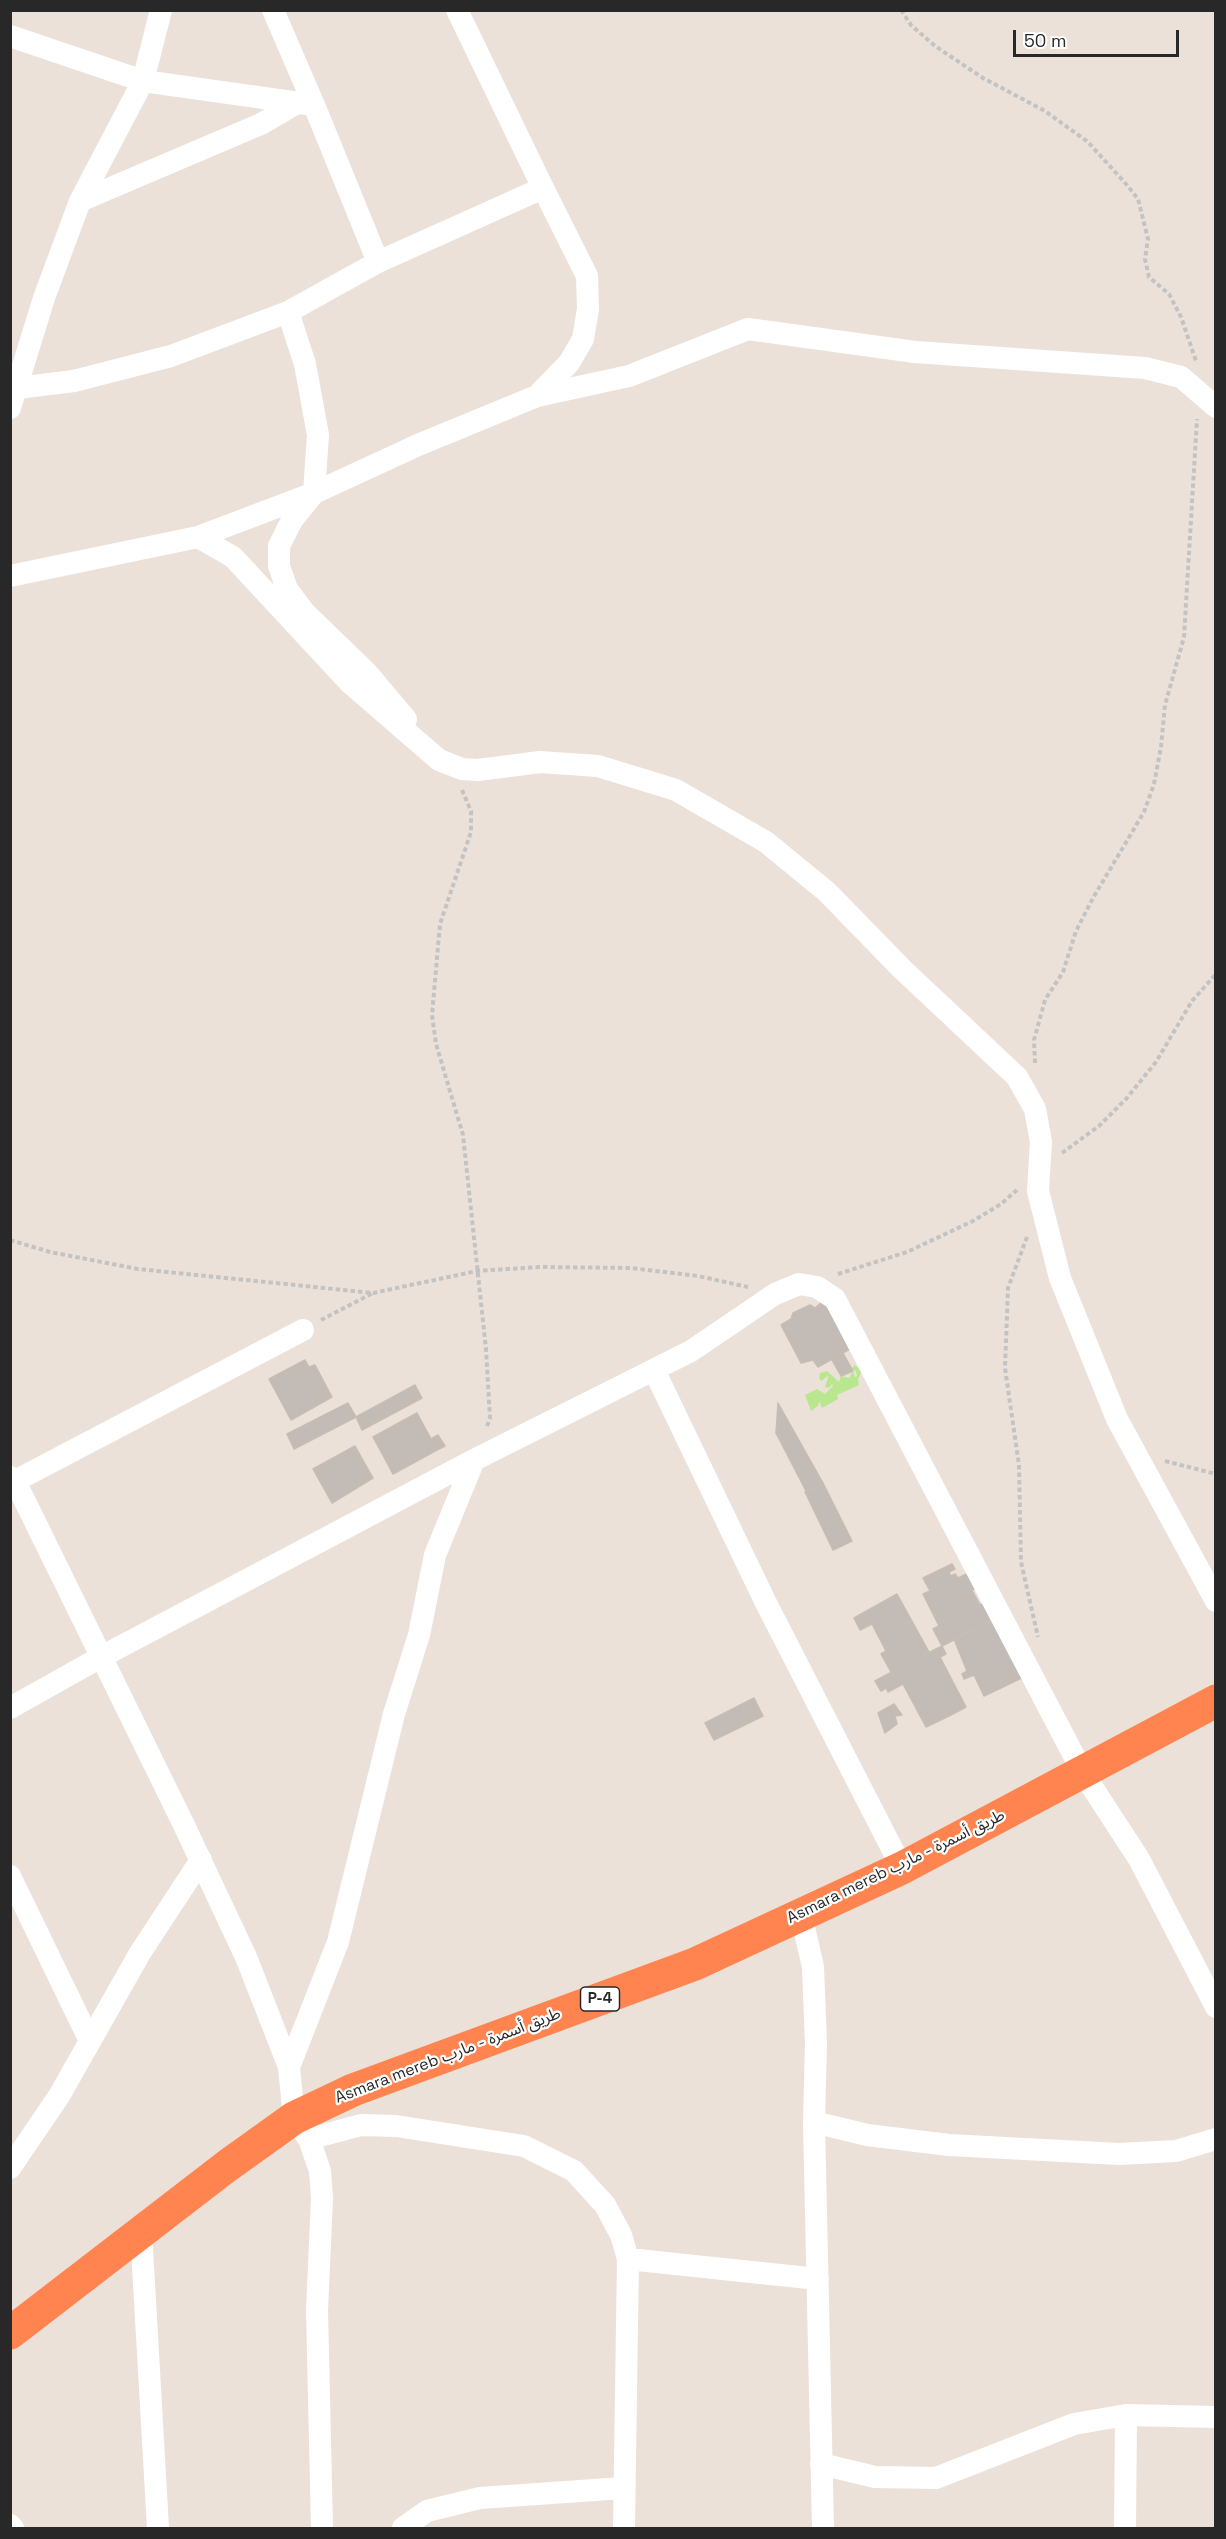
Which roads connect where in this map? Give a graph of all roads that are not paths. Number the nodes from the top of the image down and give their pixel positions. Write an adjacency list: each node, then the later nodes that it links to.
1 (161, 10): 5 (street)
2 (273, 10): 6 (street)
3 (458, 10): 7 (street)
4 (10, 36): 5 (street)
5 (143, 81): 6 (street); 8 (street)
6 (305, 104): 8 (street); 9 (street)
7 (543, 188): 9 (street); 11 (street)
8 (81, 201): 12 (street)
9 (378, 262): 10 (street)
10 (288, 312): 12 (street); 14 (street)
11 (537, 396): 13 (street); 14 (street)
12 (14, 398)
13 (1208, 399)
14 (314, 493): 15 (street); 17 (street)
15 (198, 537): 16 (street); 17 (street)
16 (10, 576)
17 (439, 760): 22 (street)
18 (303, 1330): 21 (street)
19 (654, 1370): 20 (street); 26 (street); 28 (street)
20 (474, 1460): 23 (street); 33 (street)
21 (13, 1479): 23 (street)
22 (1215, 1601)
23 (101, 1658): 25 (street); 27 (street)
24 (1215, 1701): 26 (highway, Asmara mereb طريق أسمرة - مارب / P-4)
25 (10, 1708)
26 (1083, 1773): 28 (highway, Asmara mereb طريق أسمرة - مارب / P-4); 31 (street)
27 (201, 1860): 32 (street); 33 (street)
28 (902, 1868): 30 (highway, Asmara mereb طريق أسمرة - مارب / P-4)
29 (10, 1876): 32 (street)
30 (801, 1914): 34 (street); 35 (highway, Asmara mereb طريق أسمرة - مارب / P-4)
31 (1215, 2007)
32 (89, 2039): 37 (street)
33 (289, 2067): 35 (street)
34 (814, 2122): 36 (street); 40 (street)
35 (301, 2129): 38 (highway, Asmara mereb طريق أسمرة - مارب / P-4); 39 (street); 47 (street)
36 (1215, 2139)
37 (10, 2168)
38 (141, 2231): 41 (highway, Asmara mereb طريق أسمرة - مارب / P-4); 46 (street)
39 (628, 2259): 40 (street); 45 (street)
40 (818, 2279): 44 (street)
41 (12, 2326)
42 (1125, 2415): 43 (street); 44 (street); 51 (street)
43 (1215, 2417)
44 (820, 2464): 50 (street)
45 (623, 2488): 48 (street); 49 (street)
46 (158, 2529)
47 (322, 2529)
48 (403, 2529)
49 (624, 2529)
50 (823, 2529)
51 (1125, 2529)

